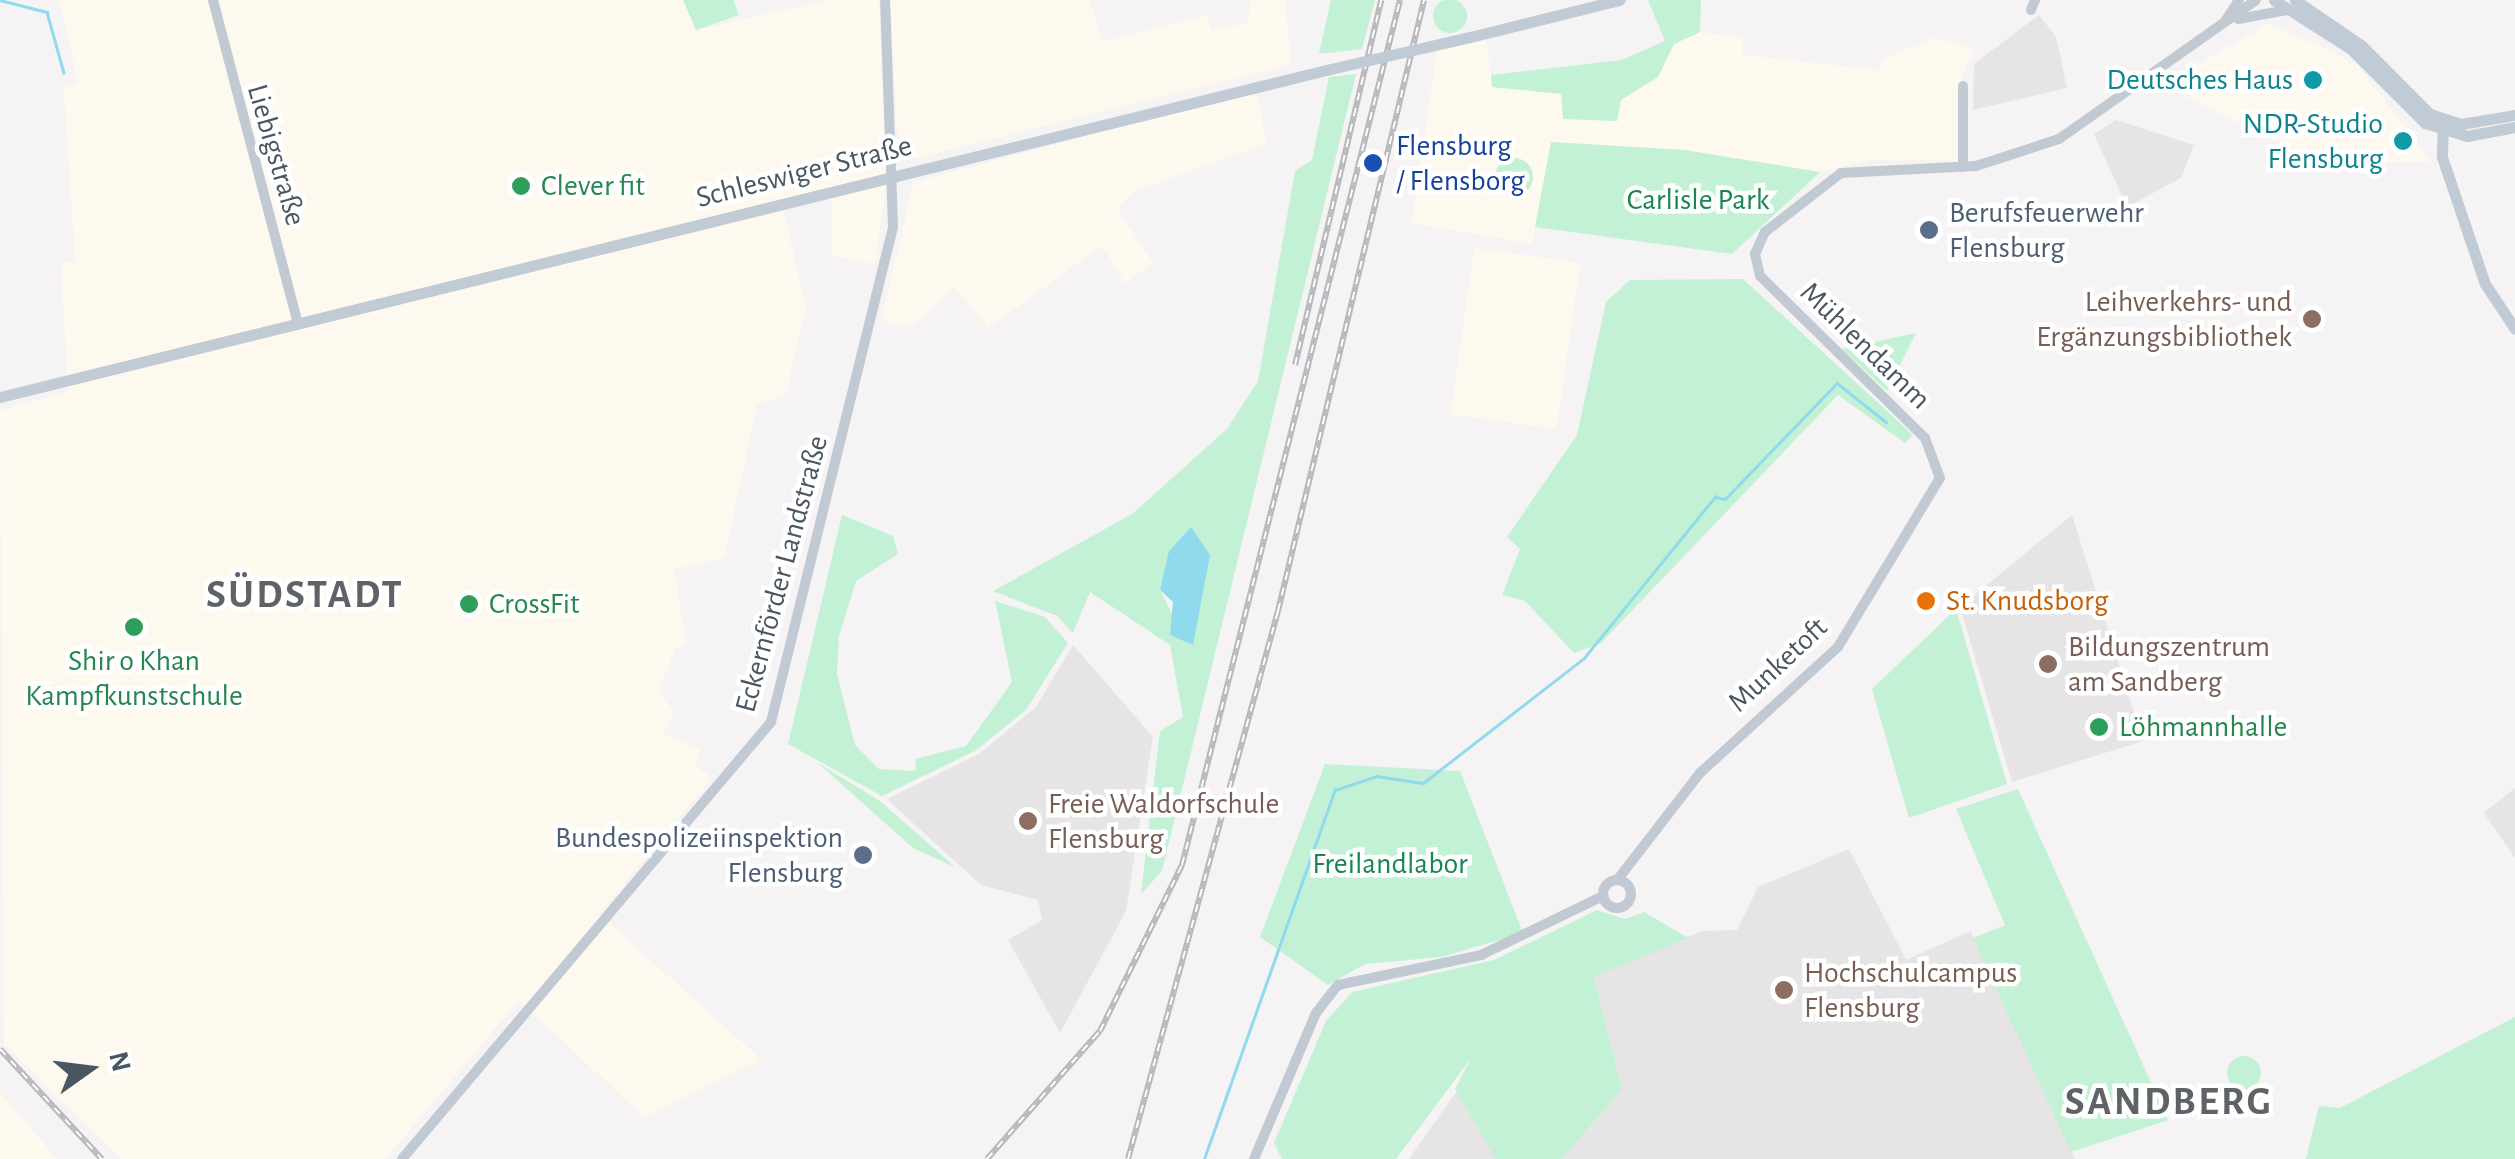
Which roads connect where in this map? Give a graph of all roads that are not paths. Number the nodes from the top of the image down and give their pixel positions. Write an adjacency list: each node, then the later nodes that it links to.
1 (213, 0): 15 (street, Liebigstraße)
2 (884, 0): 14 (street, Eckernförder Landstraße)
3 (1620, 0): 14 (main road, Schleswiger Straße, bridge)
4 (2256, 0): 8 (street)
5 (2274, 0): 7 (main road)
6 (2236, 2): 8 (street)
7 (2291, 5): 8 (street); 12 (main road)
8 (2223, 25): 13 (street)
9 (1963, 86): 13 (street)
10 (2515, 115): 12 (main road)
11 (2515, 127): 12 (main road)
12 (2446, 128): 16 (main road)
13 (1963, 168): 18 (street, Mühlendamm)
14 (896, 174): 15 (main road, Schleswiger Straße); 21 (street, Eckernförder Landstraße)
15 (298, 322): 17 (main road, Schleswiger Straße)
16 (2515, 329)
17 (0, 397)
18 (1941, 466): 19 (street, Munketoft)
19 (1618, 879): 20 (street, Munketoft); 20 (street, Munketoft)
20 (1603, 896): 22 (street, Munketoft)
21 (402, 1159)
22 (1254, 1159)

